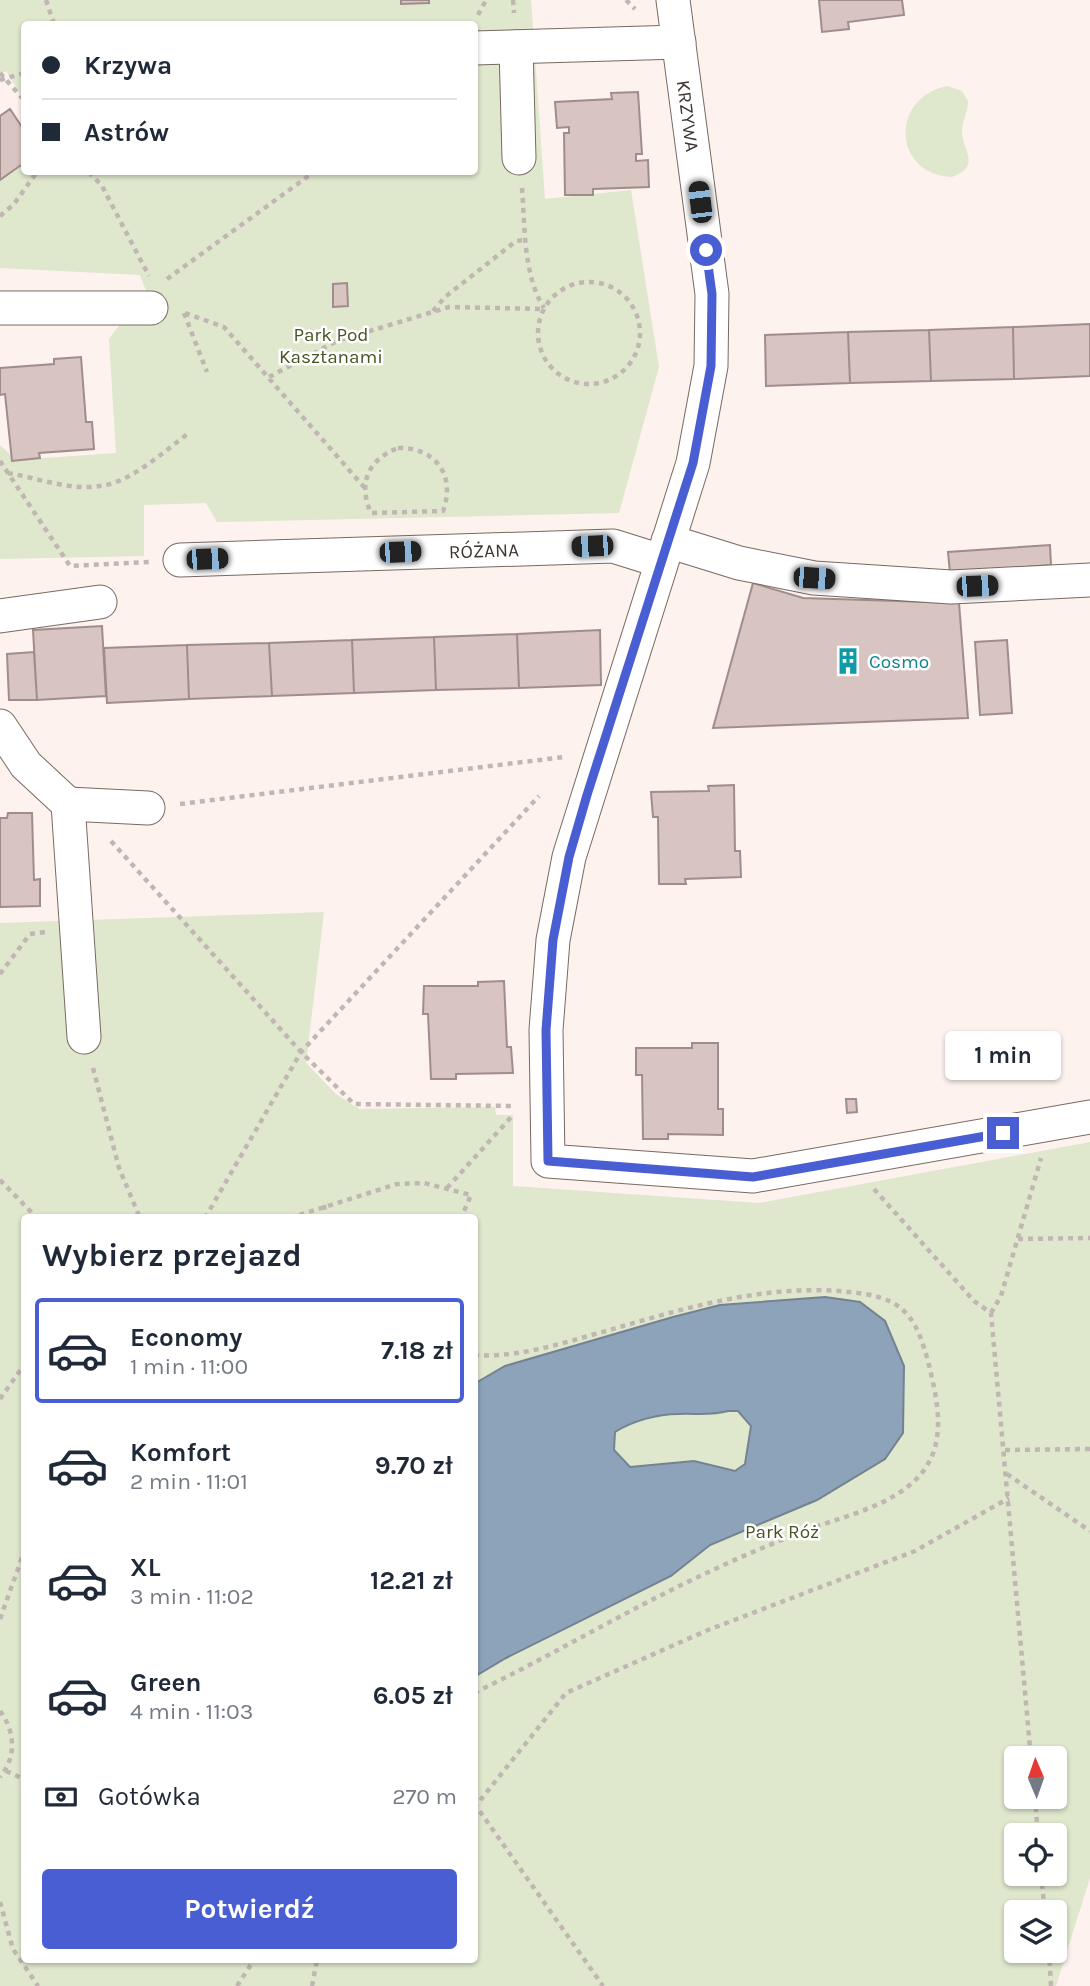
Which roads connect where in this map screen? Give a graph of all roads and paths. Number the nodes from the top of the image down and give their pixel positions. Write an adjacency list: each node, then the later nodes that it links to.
1 (46, 0): 3 (path)
2 (673, 0): 4 (street, KRZYWA)
3 (53, 21)
4 (679, 42): 5 (street); 26 (street, KRZYWA)
5 (516, 47): 6 (street); 10 (street)
6 (478, 48)
7 (21, 74): 8 (path)
8 (1, 77): 9 (path)
9 (21, 97)
10 (519, 158)
11 (35, 175): 13 (path)
12 (310, 175): 16 (path)
13 (0, 216)
14 (524, 219): 15 (path)
15 (525, 240): 18 (path); 20 (path)
16 (158, 294): 17 (street)
17 (0, 308)
18 (545, 309): 18 (path); 20 (path)
19 (185, 313): 21 (path)
20 (432, 313): 21 (path)
21 (269, 377): 25 (path)
22 (189, 433): 24 (path)
23 (0, 461): 24 (path)
24 (8, 473): 27 (path)
25 (364, 487): 25 (path)
26 (665, 551): 27 (street, RÓŻANA); 28 (street, RÓŻANA); 40 (street, KRZYWA)
27 (180, 560)
28 (1090, 580)
29 (100, 602): 30 (street)
30 (0, 616)
31 (0, 726): 34 (street)
32 (564, 757): 35 (path)
33 (539, 796): 39 (path)
34 (68, 804): 35 (street); 36 (street); 39 (path)
35 (148, 808)
36 (78, 930): 37 (path); 38 (street)
37 (0, 974)
38 (84, 1037): 47 (path)
39 (301, 1052): 44 (path); 48 (path)
40 (1090, 1117)
41 (1043, 1149): 53 (path)
42 (0, 1180): 46 (path)
43 (866, 1180): 54 (path)
44 (447, 1188): 45 (path); 51 (path)
45 (324, 1205): 49 (path); 50 (path)
46 (33, 1214)
47 (138, 1214)
48 (207, 1214)
49 (300, 1214)
50 (325, 1214)
51 (463, 1214)
52 (1090, 1238): 53 (path)
53 (1018, 1239): 54 (path)
54 (991, 1313): 59 (path)
55 (478, 1355): 65 (path)
56 (21, 1369): 57 (path)
57 (0, 1399)
58 (1090, 1449): 59 (path)
59 (1005, 1450): 60 (path)
60 (1007, 1474): 61 (path); 62 (path)
61 (1009, 1498): 67 (path); 71 (path)
62 (1090, 1531)
63 (21, 1560): 64 (path)
64 (0, 1619)
65 (478, 1691)
66 (0, 1711): 68 (path)
67 (1030, 1746)
68 (6, 1771): 69 (path); 70 (path)
69 (0, 1777)
70 (21, 1778)
71 (478, 1802)
72 (478, 1810): 82 (path)
73 (0, 1902): 74 (path)
74 (21, 1961)
75 (22, 1963): 79 (path)
76 (252, 1963): 80 (path)
77 (316, 1963): 81 (path)
78 (1050, 1963): 83 (path)
79 (38, 1986)
80 (237, 1986)
81 (312, 1986)
82 (603, 1986)
83 (1051, 1986)

